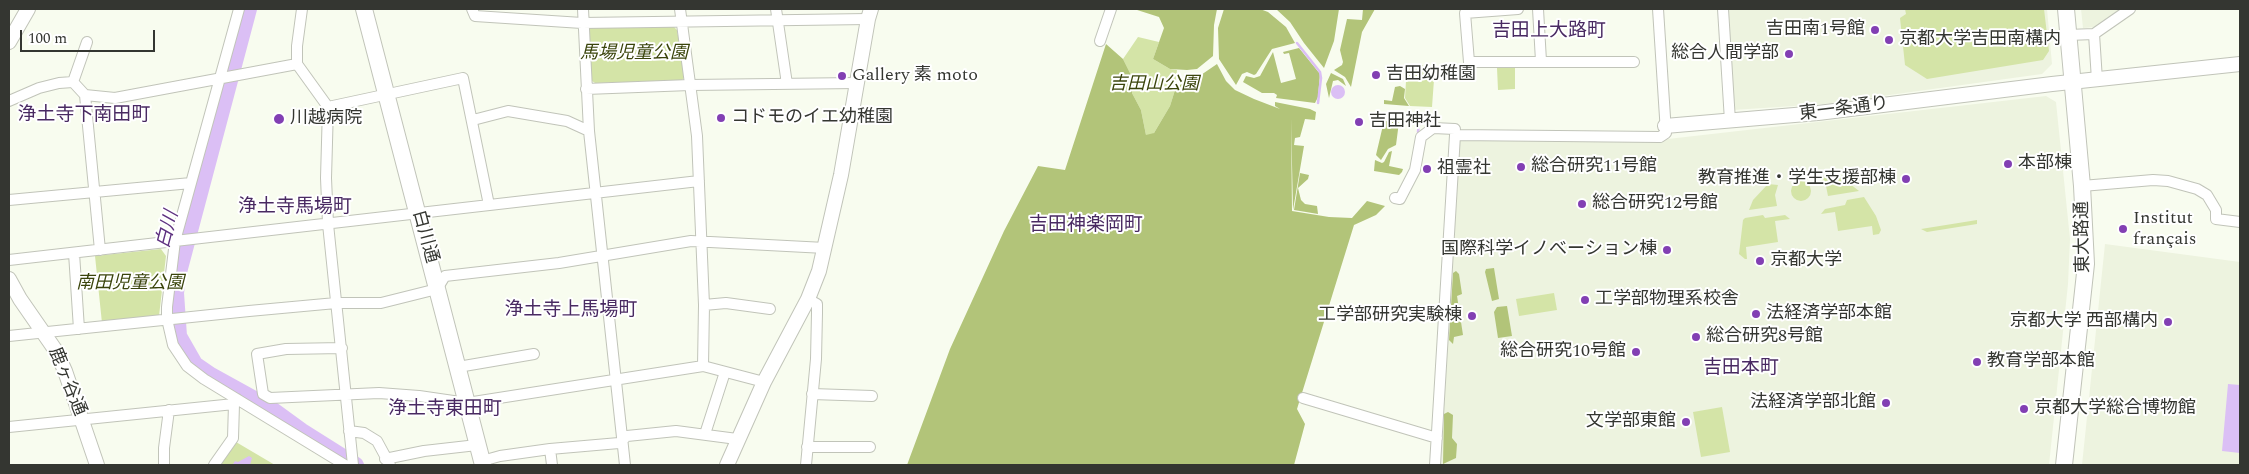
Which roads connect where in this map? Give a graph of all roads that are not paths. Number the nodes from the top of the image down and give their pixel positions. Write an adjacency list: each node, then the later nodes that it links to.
1 (28, 9): 23 (street)
2 (239, 9): 30 (street)
3 (302, 9): 28 (street)
4 (364, 9): 38 (main road, 白川通)
5 (375, 9): 38 (main road, 白川通)
6 (472, 9): 20 (street)
7 (583, 9): 20 (street)
8 (680, 9): 19 (street)
9 (776, 9): 18 (street)
10 (1111, 9): 25 (street)
11 (1518, 9): 26 (street)
12 (1538, 9): 26 (street)
13 (1658, 9): 44 (street)
14 (1723, 9): 43 (street)
15 (2066, 9): 22 (main road, 東大路通)
16 (2130, 9): 21 (street)
17 (870, 14): 18 (street); 34 (street)
18 (777, 21): 19 (street); 35 (street)
19 (682, 22): 20 (street); 36 (street)
20 (582, 23): 37 (street)
21 (2094, 34): 22 (street); 31 (street)
22 (2068, 35): 33 (main road, 東大路通)
23 (9, 42)
24 (87, 42): 32 (street)
25 (1100, 42)
26 (1541, 61): 27 (street)
27 (1634, 62)
28 (297, 64): 30 (street); 41 (street)
29 (2240, 64): 31 (street, 東一条通り)
30 (228, 78): 39 (street); 48 (street)
31 (2097, 80): 33 (street, 東一条通り)
32 (72, 82): 39 (street); 40 (street)
33 (2072, 82): 43 (street, 東一条通り); 49 (main road, 東大路通)
34 (857, 83): 35 (street); 60 (street)
35 (787, 84): 36 (street)
36 (690, 85): 37 (street); 47 (street)
37 (586, 88): 45 (street)
38 (392, 93): 41 (street); 42 (street); 55 (main road, 白川通)
39 (85, 95): 50 (street)
40 (9, 101)
41 (328, 107): 57 (street)
42 (473, 120): 45 (street); 54 (street)
43 (1730, 122): 44 (street, 東一条通り)
44 (1665, 126): 46 (street)
45 (588, 131): 51 (street)
46 (1455, 132): 52 (street); 93 (street)
47 (699, 181): 51 (street); 59 (street)
48 (192, 183): 50 (street); 58 (street)
49 (2082, 186): 56 (street); 111 (main road, 東大路通)
50 (94, 192): 53 (street); 61 (street)
51 (594, 193): 54 (street); 63 (street)
52 (1395, 198)
53 (9, 200)
54 (489, 205): 55 (street)
55 (423, 214): 57 (street); 66 (main road, 白川通)
56 (2240, 222)
57 (328, 224): 58 (street); 68 (street)
58 (178, 241): 61 (street); 71 (street)
59 (701, 241): 60 (street); 63 (street); 69 (street)
60 (825, 248): 67 (street)
61 (100, 250): 62 (street)
62 (74, 253): 64 (street); 72 (street)
63 (601, 257): 66 (street); 80 (street)
64 (9, 260)
65 (9, 279): 73 (street, 鹿ヶ谷通)
66 (441, 282): 68 (street); 78 (main road, 白川通)
67 (808, 299): 81 (street); 83 (street)
68 (336, 303): 71 (street); 75 (street)
69 (704, 305): 70 (street); 77 (street)
70 (770, 309)
71 (174, 318): 72 (street); 86 (street)
72 (79, 328): 73 (street)
73 (44, 332): 74 (street); 89 (street, 鹿ヶ谷通)
74 (9, 336)
75 (342, 348): 82 (street); 82 (street)
76 (534, 354): 78 (street)
77 (703, 366): 79 (street); 80 (street)
78 (463, 367): 87 (main road, 白川通)
79 (725, 372): 81 (street); 92 (street)
80 (616, 380): 87 (street); 95 (street)
81 (764, 382): 94 (street)
82 (347, 394): 87 (street); 91 (street)
83 (812, 394): 84 (street); 97 (street)
84 (872, 396)
85 (1303, 398): 93 (street)
86 (235, 402): 88 (street); 101 (street); 105 (street)
87 (472, 403): 96 (main road, 白川通); 102 (main road, 白川通)
88 (169, 410): 89 (street); 104 (street)
89 (82, 419): 90 (street); 103 (street, 鹿ヶ谷通)
90 (9, 427)
91 (348, 431): 100 (street); 101 (street)
92 (705, 434): 94 (street); 95 (street)
93 (1437, 438): 110 (street)
94 (737, 439): 108 (street)
95 (623, 440): 99 (street); 107 (street)
96 (477, 444): 100 (street); 102 (main road, 白川通)
97 (807, 447): 98 (street); 109 (street)
98 (870, 447)
99 (550, 448): 102 (street); 106 (street)
100 (388, 462)
101 (350, 463)
102 (487, 463)
103 (97, 465)
104 (164, 465)
105 (214, 465)
106 (552, 465)
107 (625, 465)
108 (727, 465)
109 (806, 465)
110 (1435, 465)
111 (2064, 465)

